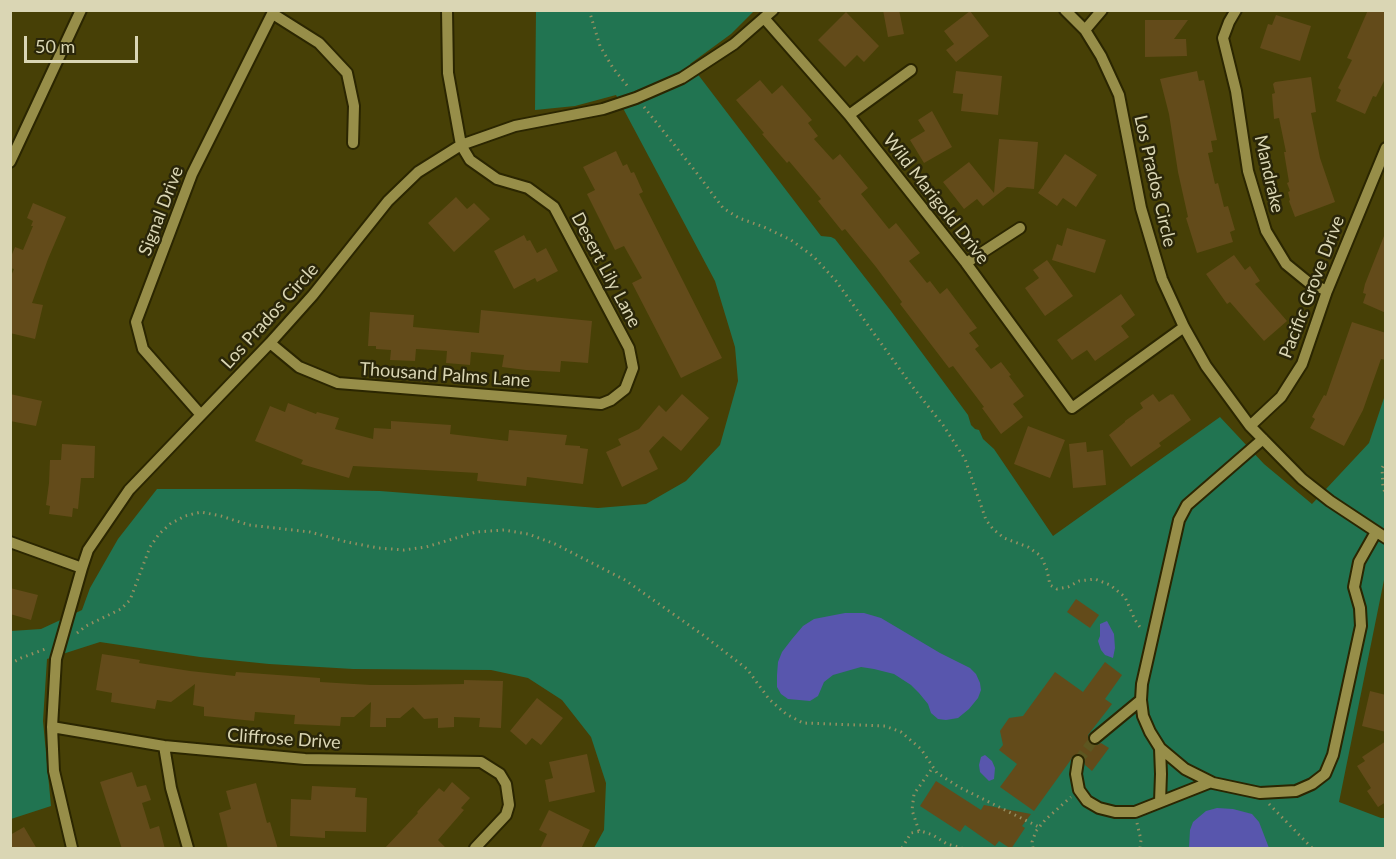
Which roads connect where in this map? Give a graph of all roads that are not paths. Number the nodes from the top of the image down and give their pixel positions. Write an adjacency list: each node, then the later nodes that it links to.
1 (81, 10): 15 (street)
2 (447, 10): 13 (street)
3 (773, 10): 8 (street, Los Prados Circle)
4 (1102, 10): 9 (street)
5 (1236, 10): 18 (street, Mandrake)
6 (1068, 11): 9 (street, Los Prados Circle)
7 (273, 12): 12 (street); 22 (street, Signal Drive)
8 (764, 18): 11 (street, Wild Marigold Drive); 13 (street, Los Prados Circle)
9 (1085, 30): 19 (street, Los Prados Circle)
10 (911, 70): 11 (street)
11 (849, 115): 17 (street, Wild Marigold Drive)
12 (353, 143)
13 (461, 145): 20 (street, Los Prados Circle); 21 (street, Desert Lily Lane)
14 (1386, 148): 18 (street, Pacific Grove Drive)
15 (10, 162)
16 (1020, 228): 17 (street)
17 (966, 263): 19 (street, Wild Marigold Drive)
18 (1327, 291): 23 (street, Pacific Grove Drive)
19 (1185, 327): 23 (street, Los Prados Circle)
20 (270, 343): 21 (street, Thousand Palms Lane); 22 (street, Los Prados Circle)
21 (625, 388)
22 (201, 415): 27 (street, Los Prados Circle)
23 (1250, 426): 24 (street, Los Prados Circle)
24 (1263, 439): 25 (street, Los Prados Circle); 28 (street)
25 (1381, 535): 34 (street)
26 (10, 542): 27 (street)
27 (82, 568): 29 (street, Los Prados Circle)
28 (1141, 700): 30 (street); 32 (street)
29 (52, 727): 31 (street, Cliffrose Drive); 36 (street, Los Prados Circle)
30 (1095, 738)
31 (164, 746): 37 (street); 38 (street, Cliffrose Drive)
32 (1160, 748): 34 (street); 35 (street)
33 (1078, 761): 35 (street)
34 (1211, 782): 35 (street)
35 (1160, 802)
36 (72, 849)
37 (188, 849)
38 (476, 849)

